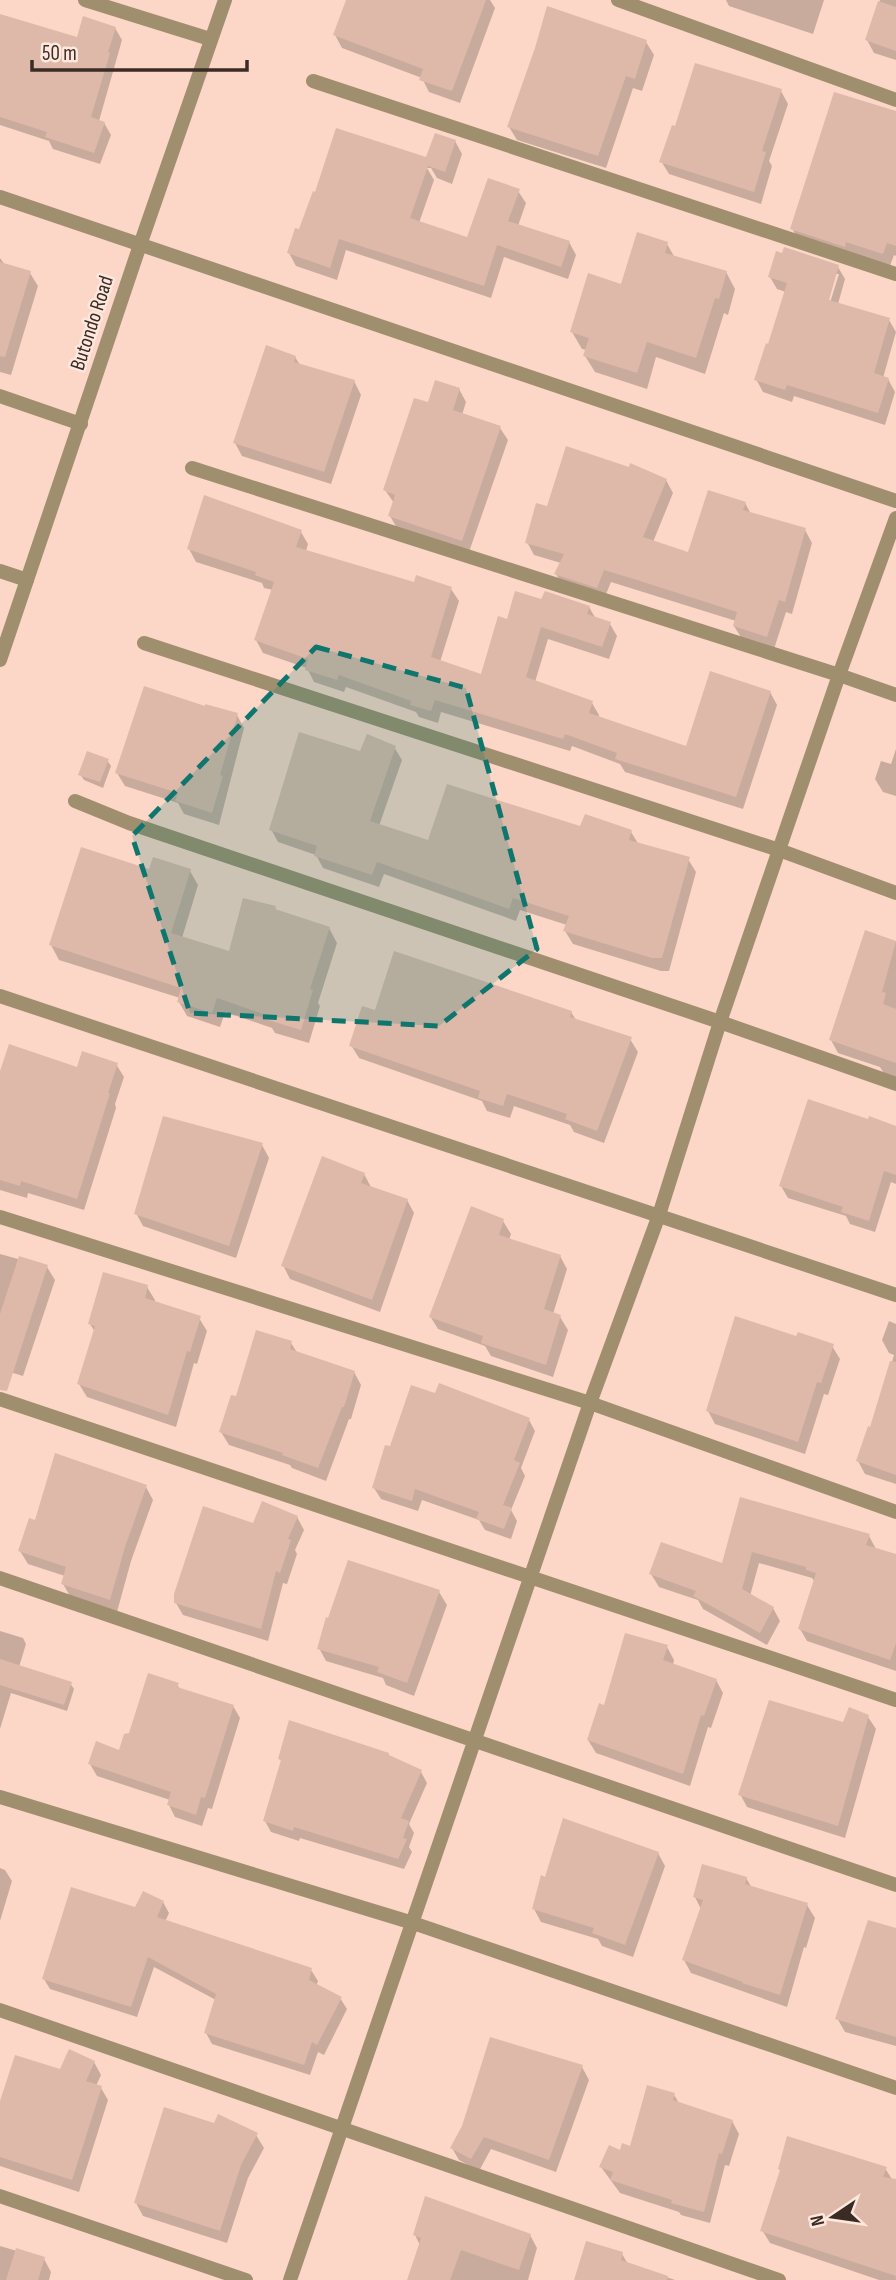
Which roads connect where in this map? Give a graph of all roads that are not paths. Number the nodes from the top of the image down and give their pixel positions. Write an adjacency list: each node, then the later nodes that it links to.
1 (85, 0): 4 (street)
2 (225, 0): 4 (street, Butondo Road)
3 (618, 0): 6 (street)
4 (210, 40): 8 (street, Butondo Road)
5 (313, 80): 9 (street)
6 (896, 100)
7 (0, 197): 8 (street)
8 (139, 245): 11 (street, Butondo Road); 13 (street)
9 (896, 274)
10 (0, 396): 11 (street)
11 (81, 424): 16 (street, Butondo Road)
12 (192, 468): 19 (street)
13 (896, 501)
14 (896, 518): 19 (street)
15 (0, 571): 16 (street)
16 (27, 580): 18 (street, Butondo Road)
17 (144, 643): 22 (street)
18 (0, 660)
19 (839, 675): 20 (street); 22 (street)
20 (896, 695)
21 (75, 801): 25 (street)
22 (779, 850): 23 (street); 25 (street)
23 (896, 892)
24 (0, 996): 27 (street)
25 (720, 1022): 26 (street); 27 (street)
26 (896, 1084)
27 (659, 1215): 29 (street); 31 (street)
28 (0, 1217): 31 (street)
29 (896, 1294)
30 (0, 1399): 33 (street)
31 (590, 1403): 32 (street); 33 (street)
32 (896, 1512)
33 (531, 1576): 35 (street); 36 (street)
34 (0, 1578): 36 (street)
35 (896, 1700)
36 (475, 1741): 38 (street); 39 (street)
37 (0, 1797): 39 (street)
38 (896, 1885)
39 (412, 1923): 41 (street); 42 (street)
40 (0, 2010): 42 (street)
41 (896, 2088)
42 (342, 2129): 45 (street); 46 (street)
43 (0, 2196): 44 (street)
44 (246, 2280)
45 (290, 2280)
46 (779, 2280)

